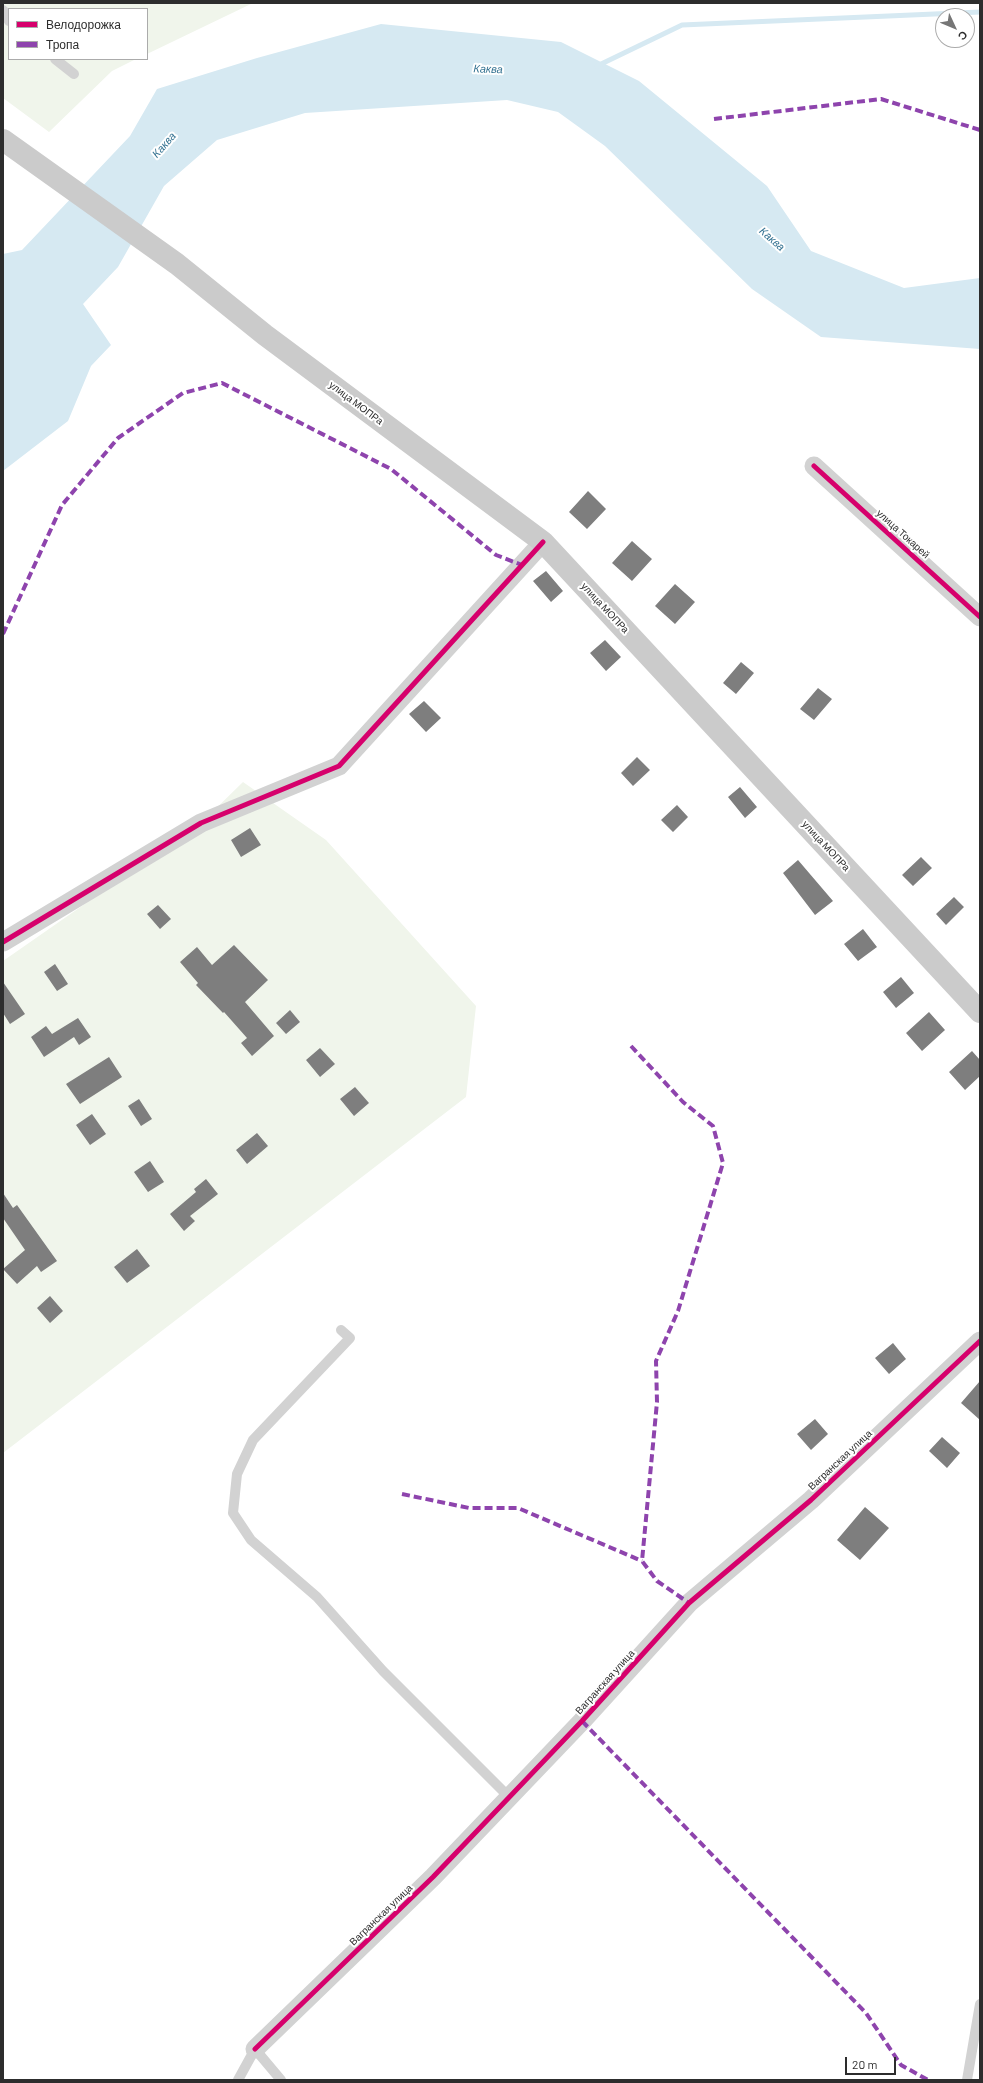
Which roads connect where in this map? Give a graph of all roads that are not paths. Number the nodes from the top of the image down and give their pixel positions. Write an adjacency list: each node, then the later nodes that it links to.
1 (3, 10): 2 (lane)
2 (8, 19)
3 (56, 60): 4 (lane)
4 (74, 74)
5 (3, 140): 7 (main road, улица МОПРа)
6 (814, 466): 8 (street, улица Токарей)
7 (543, 542): 9 (street); 10 (main road, улица МОПРа)
8 (980, 616)
9 (3, 942)
10 (980, 1012)
11 (341, 1330): 13 (lane)
12 (980, 1341): 13 (street, Вагранская улица)
13 (509, 1797): 15 (street, Вагранская улица)
14 (980, 2004): 18 (lane)
15 (255, 2050): 16 (lane); 17 (lane)
16 (238, 2080)
17 (281, 2080)
18 (967, 2080)

